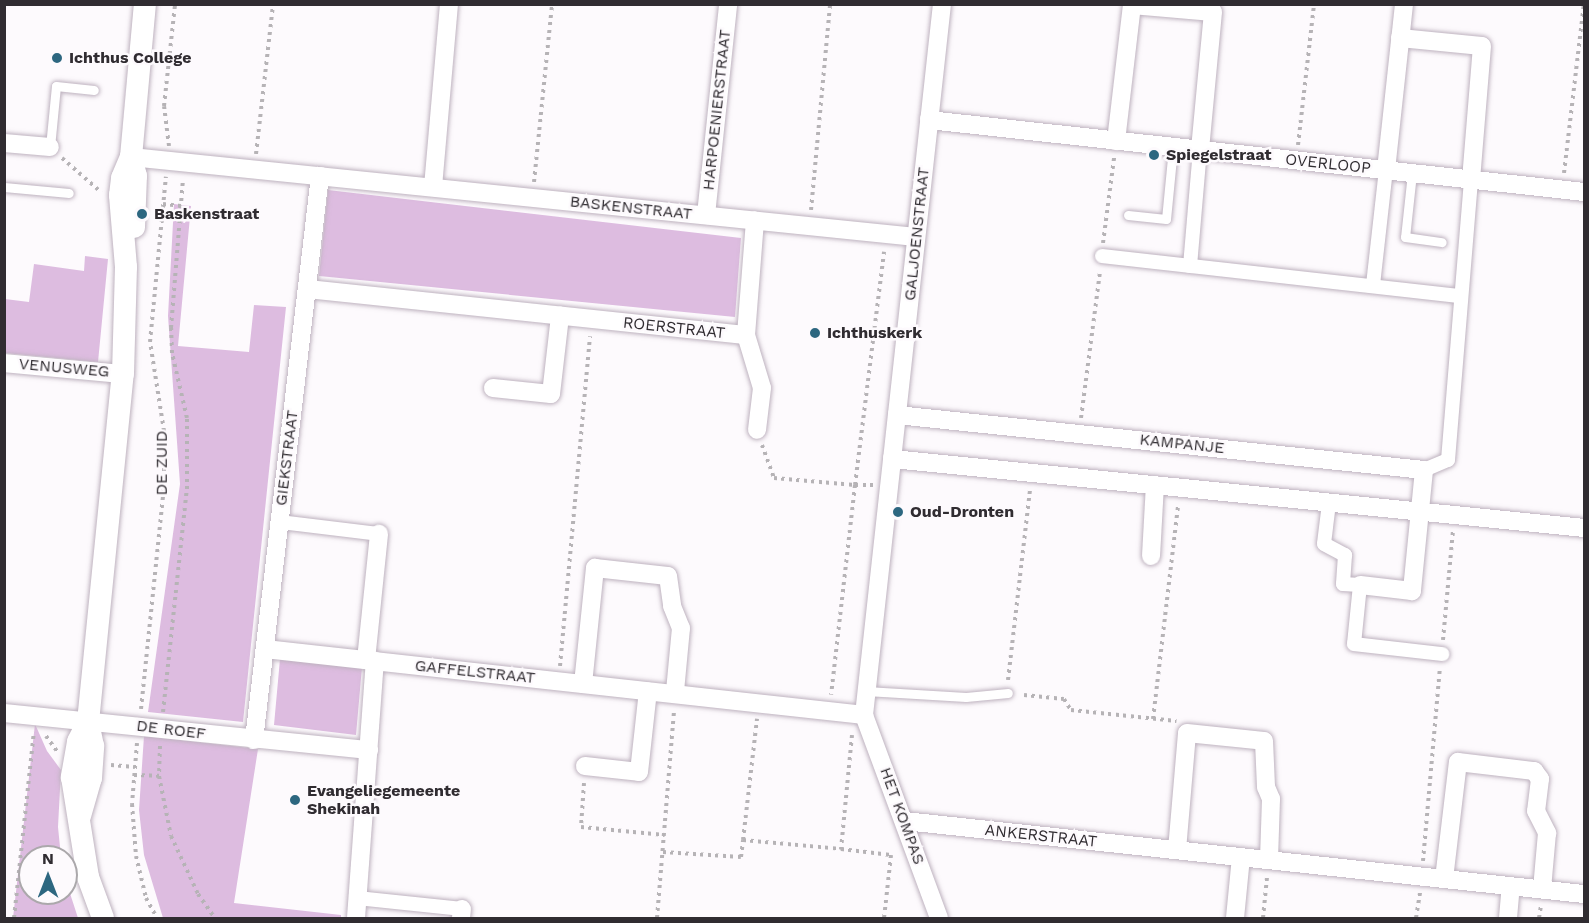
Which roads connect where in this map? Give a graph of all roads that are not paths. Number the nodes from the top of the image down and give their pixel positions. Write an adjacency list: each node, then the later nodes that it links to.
1 (145, 4): 15 (street)
2 (449, 4): 21 (street)
3 (728, 4): 24 (street, HARPOENIERSTRAAT)
4 (942, 4): 9 (street, GALJOENSTRAAT)
5 (1404, 4): 7 (street)
6 (1132, 5): 10 (street); 14 (street)
7 (1400, 38): 16 (street); 19 (street)
8 (94, 90): 12 (lane)
9 (929, 120): 10 (street, OVERLOOP); 27 (street, GALJOENSTRAAT)
10 (1116, 141): 13 (street, OVERLOOP)
11 (4, 143): 12 (street)
12 (50, 147)
13 (1173, 147): 14 (street, OVERLOOP); 25 (lane)
14 (1200, 150): 16 (street, OVERLOOP); 30 (street)
15 (132, 157): 18 (street, BASKENSTRAAT); 37 (street)
16 (1386, 170): 17 (street, OVERLOOP); 31 (street)
17 (1412, 173): 19 (street, OVERLOOP); 28 (lane)
18 (320, 176): 21 (street, BASKENSTRAAT); 32 (street, GIEKSTRAAT)
19 (1471, 180): 22 (street, OVERLOOP); 33 (street)
20 (4, 187): 23 (lane)
21 (433, 188): 24 (street, BASKENSTRAAT)
22 (1584, 192)
23 (69, 194)
24 (706, 215): 26 (street, BASKENSTRAAT)
25 (1128, 215)
26 (755, 220): 27 (street, BASKENSTRAAT); 35 (street, ROERSTRAAT)
27 (916, 237): 39 (street, GALJOENSTRAAT)
28 (1442, 242)
29 (1102, 256): 30 (street)
30 (1190, 266): 31 (street)
31 (1373, 285): 33 (street)
32 (307, 289): 34 (street, ROERSTRAAT); 46 (street, GIEKSTRAAT)
33 (1461, 296): 42 (street)
34 (560, 316): 35 (street, ROERSTRAAT); 38 (street)
35 (746, 335): 40 (street)
36 (4, 363): 37 (street, VENUSWEG)
37 (123, 374): 61 (street)
38 (493, 388)
39 (897, 415): 41 (street, GALJOENSTRAAT); 42 (street, KAMPANJE)
40 (757, 430)
41 (892, 459): 43 (street); 56 (street, GALJOENSTRAAT)
42 (1424, 470): 45 (street)
43 (1155, 485): 44 (street); 49 (street)
44 (1329, 503): 45 (street); 50 (street)
45 (1421, 512): 47 (street); 50 (street)
46 (280, 522): 48 (street); 51 (street, GIEKSTRAAT)
47 (1584, 528)
48 (379, 534): 53 (street)
49 (1151, 556)
50 (1360, 585): 52 (street)
51 (265, 649): 53 (street, GAFFELSTRAAT); 62 (street, GIEKSTRAAT)
52 (1442, 654)
53 (371, 660): 54 (street, GAFFELSTRAAT); 63 (street)
54 (583, 684): 55 (street, GAFFELSTRAAT); 57 (street)
55 (648, 691): 57 (street, GAFFELSTRAAT); 64 (street)
56 (866, 691): 58 (lane); 60 (street, GALJOENSTRAAT)
57 (675, 692): 60 (street, GAFFELSTRAAT)
58 (1008, 693)
59 (4, 713): 61 (street, DE ROEF)
60 (859, 714): 65 (street, HET KOMPAS)
61 (88, 722): 62 (street, DE ROEF); 75 (street)
62 (254, 740): 63 (street, DE ROEF)
63 (369, 750): 73 (street)
64 (585, 766)
65 (905, 821): 66 (street, ANKERSTRAAT); 77 (street, HET KOMPAS)
66 (1177, 850): 67 (street, ANKERSTRAAT); 68 (street)
67 (1241, 857): 68 (street, ANKERSTRAAT); 78 (street)
68 (1269, 860): 69 (street, ANKERSTRAAT)
69 (1444, 879): 70 (street, ANKERSTRAAT); 71 (street)
70 (1511, 886): 71 (street, ANKERSTRAAT); 79 (street)
71 (1542, 889): 72 (street, ANKERSTRAAT)
72 (1584, 894)
73 (357, 898): 74 (street); 76 (street)
74 (462, 914)
75 (103, 918)
76 (356, 918)
77 (939, 918)
78 (1235, 918)
79 (1508, 918)

